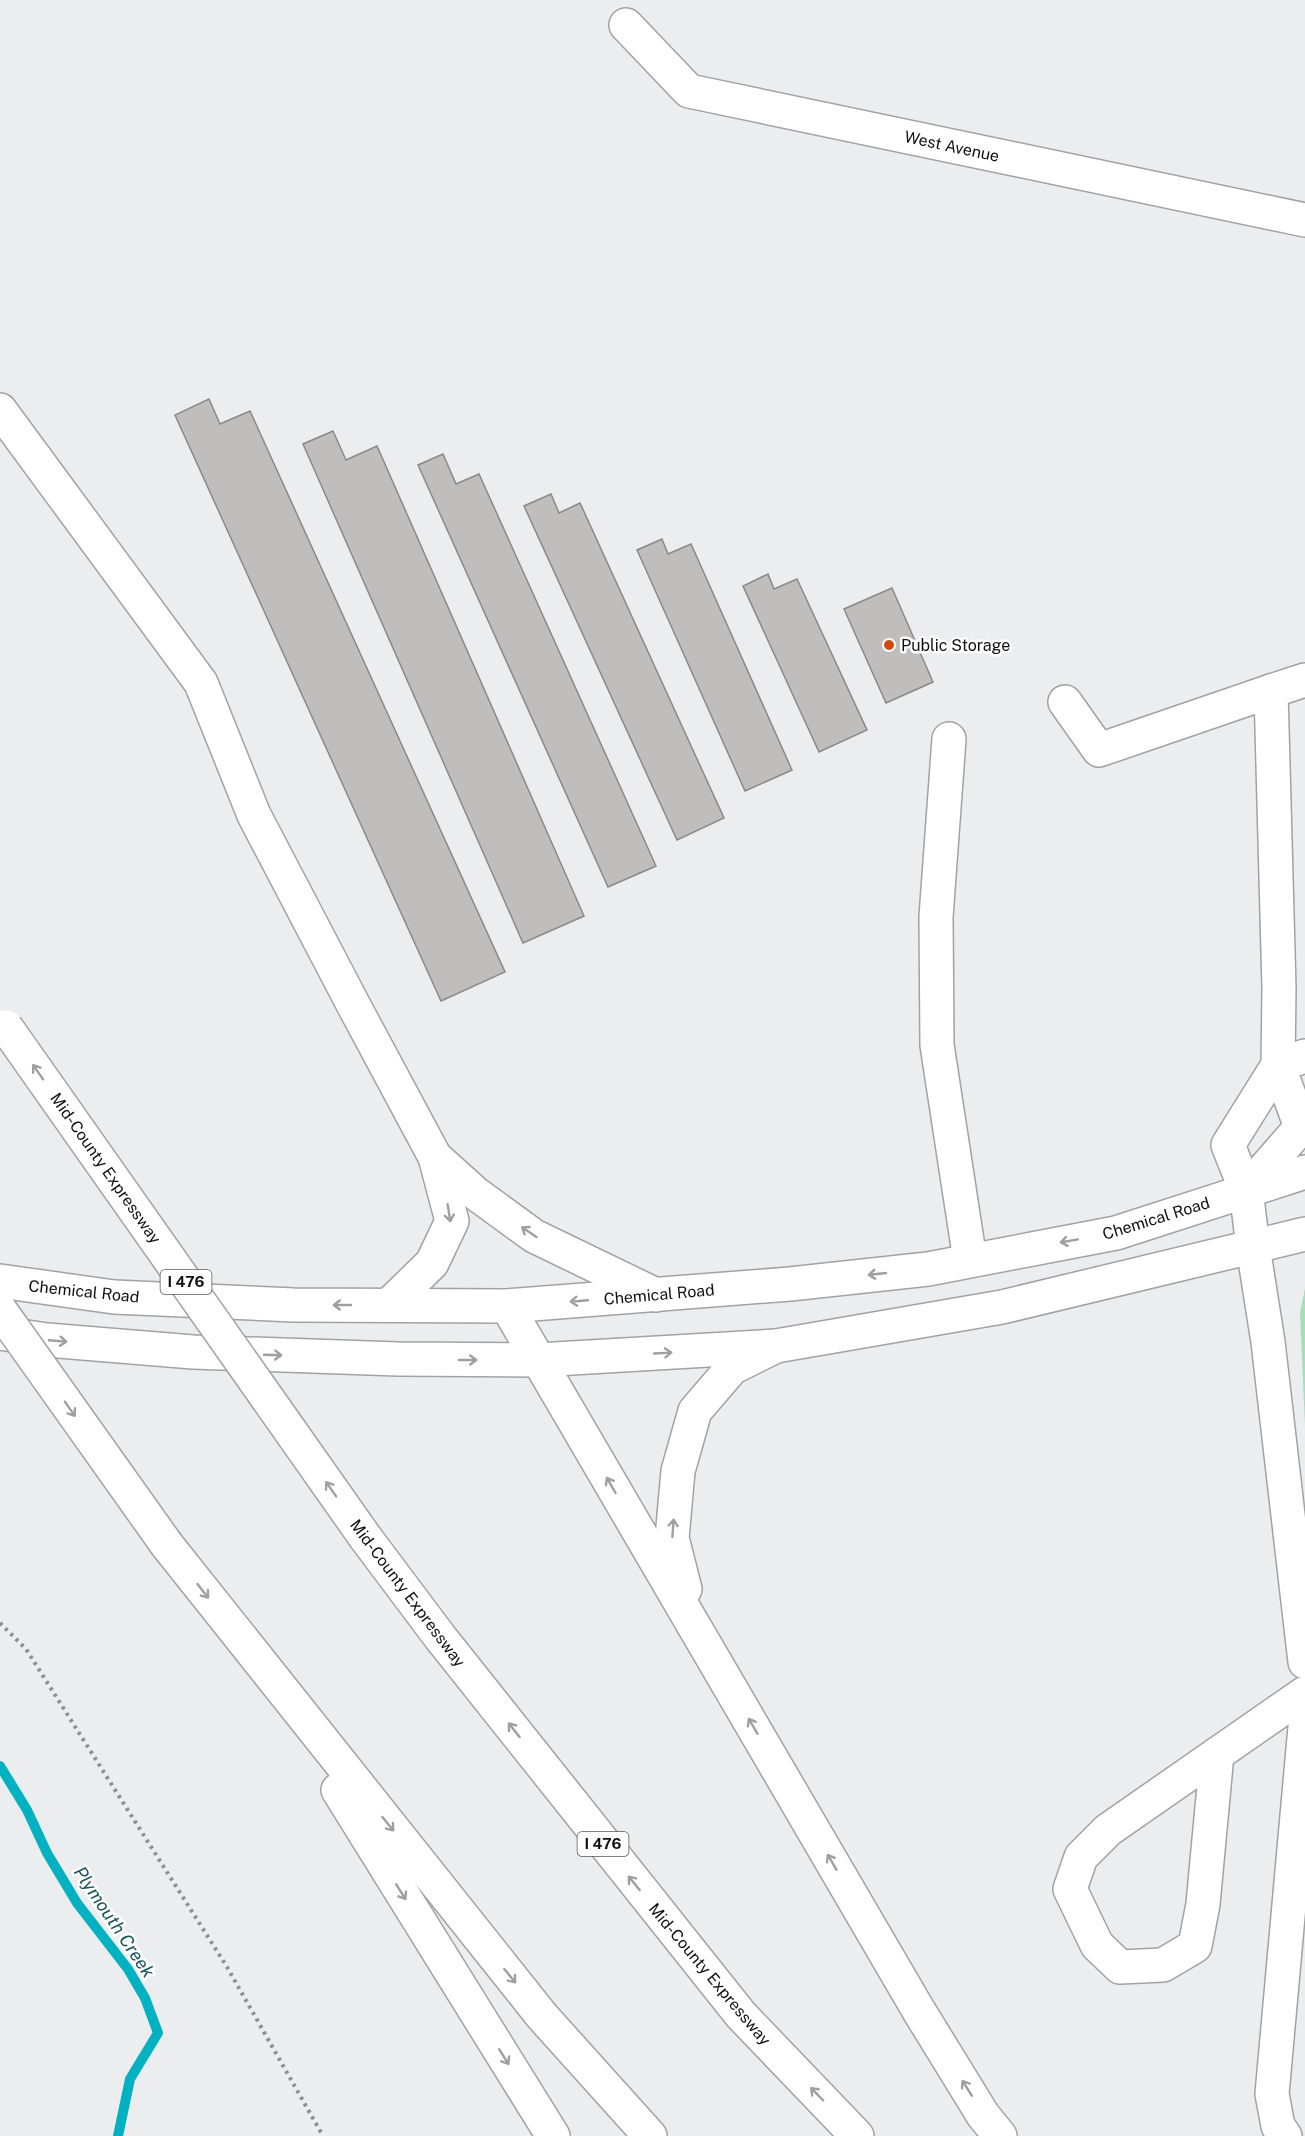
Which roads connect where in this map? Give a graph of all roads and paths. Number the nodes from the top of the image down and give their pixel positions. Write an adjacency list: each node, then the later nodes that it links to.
1 (626, 25): 2 (main road, West Avenue)
2 (1305, 220)
3 (0, 410): 10 (main road)
4 (1305, 680): 5 (main road)
5 (1271, 691): 6 (main road); 9 (main road)
6 (1065, 702)
7 (949, 739): 15 (main road)
8 (3, 1022): 34 (main road, Mid-County Expressway / I 476, one-way to 8, bridge)
9 (1291, 1061): 12 (main road); 12 (main road)
10 (435, 1157): 17 (main road, one-way to 10); 18 (main road, one-way to 18)
11 (1305, 1172): 12 (main road, Chemical Road)
12 (1246, 1190): 14 (main road); 15 (main road, Chemical Road, one-way to 15)
13 (1305, 1234): 14 (main road)
14 (1253, 1247): 22 (main road); 26 (main road)
15 (970, 1260): 17 (main road, Chemical Road, one-way to 17)
16 (0, 1281): 18 (main road, Chemical Road, one-way to 16)
17 (656, 1294): 19 (main road, Chemical Road, one-way to 19)
18 (389, 1305): 19 (main road, Chemical Road)
19 (507, 1306): 23 (main road)
20 (0, 1310): 27 (main road, one-way to 27, bridge)
21 (0, 1333): 23 (main road, one-way to 23)
22 (776, 1346): 23 (main road, one-way to 22); 25 (main road, one-way to 22)
23 (538, 1360): 25 (main road, one-way to 23)
24 (0, 1623): 31 (path)
25 (694, 1626): 35 (main road, one-way to 25)
26 (1305, 1662)
27 (259, 1664): 32 (main road, one-way to 32); 33 (main road, one-way to 33)
28 (1305, 1693): 30 (main road)
29 (1305, 1727): 36 (main road)
30 (1217, 1754): 30 (main road)
31 (323, 2136)
32 (553, 2136)
33 (650, 2136)
34 (858, 2136)
35 (1000, 2136)
36 (1285, 2136)

